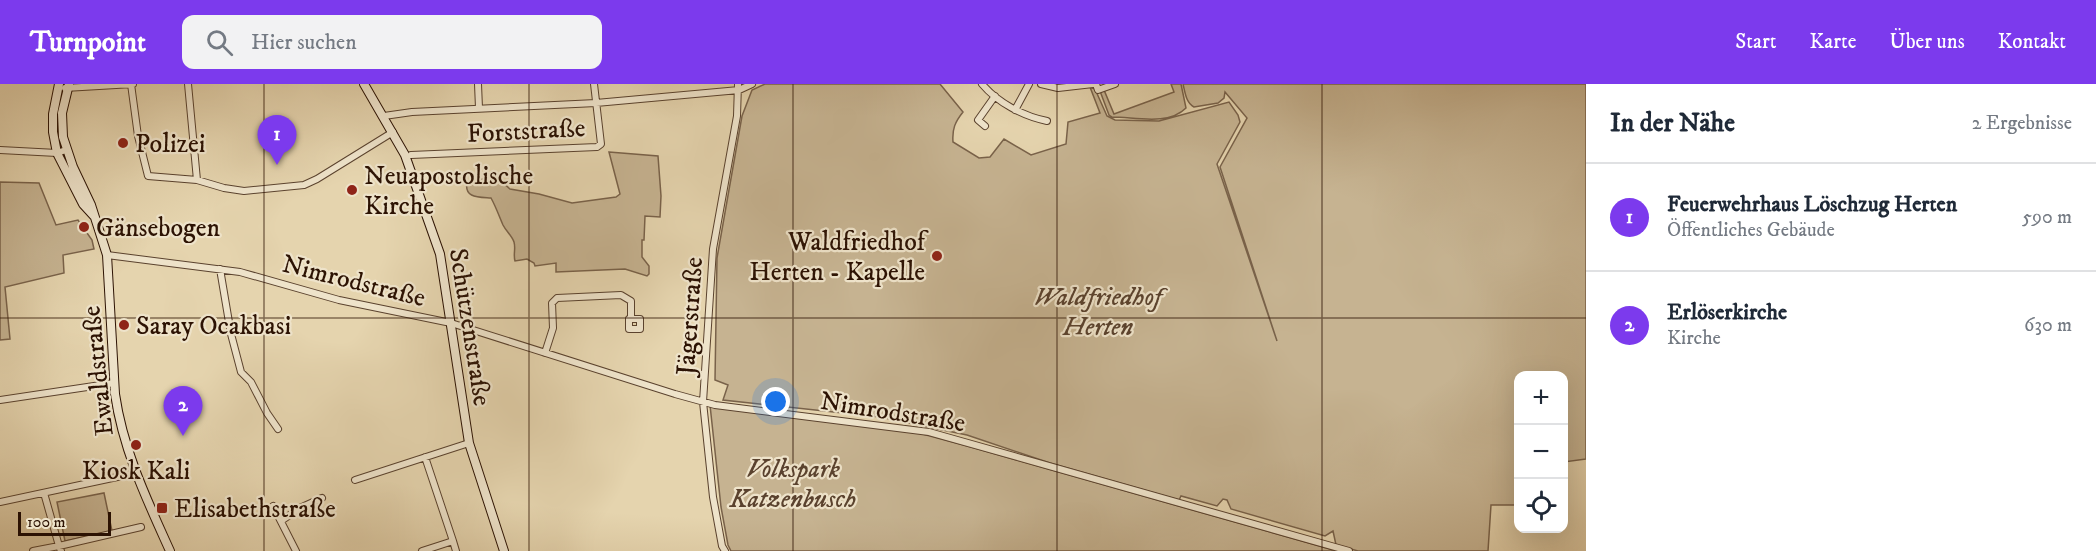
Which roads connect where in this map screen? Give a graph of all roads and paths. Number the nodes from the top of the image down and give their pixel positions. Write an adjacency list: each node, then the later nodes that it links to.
1 (132, 84): 12 (street); 25 (street)
2 (188, 84): 25 (street)
3 (364, 84): 18 (main road, Schützenstraße)
4 (478, 84): 16 (street)
5 (594, 84): 15 (street)
6 (752, 84): 13 (street)
7 (982, 84): 14 (street)
8 (1029, 84): 17 (street)
9 (1041, 84): 10 (street)
10 (1094, 84): 11 (street)
11 (1115, 84)
12 (63, 86): 23 (main road, Ewaldstraße)
13 (738, 87): 15 (street); 33 (street, Jägerstraße)
14 (995, 96): 17 (street); 20 (street)
15 (596, 103): 16 (street); 24 (street, Forststraße)
16 (479, 108): 18 (street)
17 (1015, 110): 19 (street)
18 (384, 116): 21 (main road, Schützenstraße)
19 (1047, 121)
20 (985, 126)
21 (393, 132): 25 (street); 29 (main road, Schützenstraße)
22 (0, 150): 23 (street)
23 (62, 152): 26 (main road, Ewaldstraße)
24 (411, 154)
25 (197, 180)
26 (107, 255): 27 (street, Nimrodstraße); 31 (main road, Ewaldstraße)
27 (220, 269): 29 (street, Nimrodstraße); 34 (street)
28 (631, 319): 30 (street)
29 (451, 323): 30 (street, Nimrodstraße); 35 (main road, Schützenstraße)
30 (545, 352): 33 (street, Nimrodstraße)
31 (114, 383): 32 (street); 37 (main road, Ewaldstraße)
32 (0, 400)
33 (703, 402): 53 (street, Jägerstraße); 54 (street, Nimrodstraße)
34 (278, 429)
35 (469, 443): 36 (street); 52 (main road, Schützenstraße)
36 (425, 457): 38 (street); 45 (street)
37 (136, 473): 39 (street); 48 (main road, Ewaldstraße)
38 (355, 480)
39 (44, 493): 41 (street); 46 (street)
40 (322, 498): 43 (street)
41 (0, 502)
42 (273, 506): 43 (street)
43 (281, 521): 49 (street)
44 (141, 527): 46 (street)
45 (453, 541): 50 (street); 51 (street)
46 (60, 548): 47 (street)
47 (33, 551)
48 (170, 551)
49 (296, 551)
50 (422, 551)
51 (456, 551)
52 (504, 551)
53 (725, 551)
54 (1349, 551)

